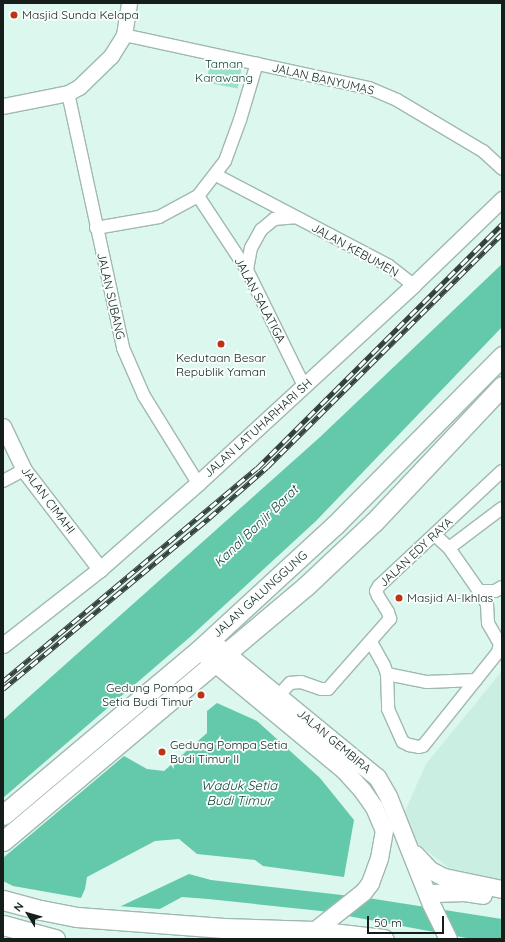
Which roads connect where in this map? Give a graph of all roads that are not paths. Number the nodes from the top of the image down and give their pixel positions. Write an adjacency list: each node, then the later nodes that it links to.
1 (129, 3): 2 (street)
2 (124, 35): 3 (street, JALAN BANYUMAS); 4 (street)
3 (257, 63): 6 (street, JALAN BANYUMAS); 7 (street)
4 (68, 93): 5 (street); 11 (street, JALAN SUBANG)
5 (3, 106)
6 (502, 169)
7 (216, 175): 8 (street); 10 (street, JALAN KEBUMEN)
8 (198, 196): 11 (street); 12 (street, JALAN SALATIGA)
9 (502, 199): 13 (street, JALAN LATUHARHARI SH)
10 (295, 217): 12 (street); 13 (street, JALAN KEBUMEN)
11 (96, 228): 22 (street, JALAN SUBANG)
12 (247, 270): 16 (street, JALAN SALATIGA)
13 (413, 284): 16 (street, JALAN LATUHARHARI SH)
14 (502, 356): 15 (main road, JALAN GALUNGGUNG)
15 (484, 374): 17 (main road); 31 (main road, JALAN GALUNGGUNG)
16 (304, 386): 22 (street, JALAN LATUHARHARI SH)
17 (501, 388): 32 (main road, JALAN GALUNGGUNG)
18 (3, 426): 19 (street, JALAN CIMAHI)
19 (24, 470): 21 (street); 26 (street, JALAN CIMAHI)
20 (502, 471): 24 (street, JALAN EDY RAYA)
21 (3, 481)
22 (198, 483): 26 (street, JALAN LATUHARHARI SH)
23 (502, 508): 25 (street)
24 (435, 535): 25 (street); 29 (street, JALAN EDY RAYA)
25 (449, 548): 28 (street)
26 (100, 569): 30 (street, JALAN LATUHARHARI SH)
27 (502, 587): 28 (street)
28 (479, 590): 34 (street)
29 (371, 642): 33 (street); 35 (street, JALAN EDY RAYA)
30 (3, 645)
31 (204, 645): 32 (main road, JALAN GEMBIRA); 36 (main road, JALAN GALUNGGUNG)
32 (220, 658): 35 (main road, JALAN GEMBIRA); 37 (main road, JALAN GALUNGGUNG); 44 (main road, JALAN GEMBIRA)
33 (387, 674): 34 (street); 34 (street)
34 (476, 680)
35 (278, 696): 38 (main road, JALAN GEMBIRA)
36 (3, 815)
37 (3, 841)
38 (409, 847): 39 (main road); 42 (main road, JALAN GEMBIRA)
39 (502, 889)
40 (502, 899): 42 (main road)
41 (3, 900): 44 (main road)
42 (430, 900): 47 (main road, JALAN GEMBIRA)
43 (3, 925): 45 (main road)
44 (321, 925): 46 (main road)
45 (55, 939)
46 (384, 939)
47 (448, 939)

